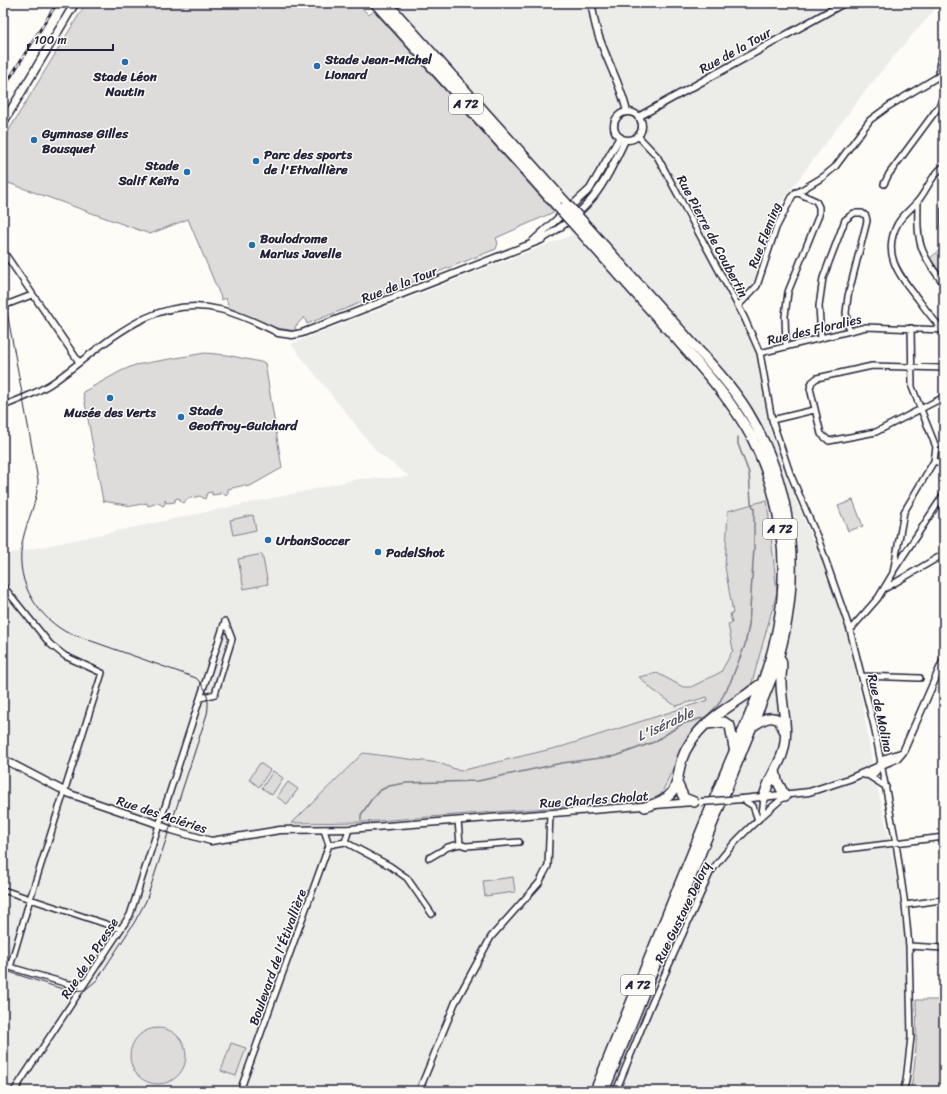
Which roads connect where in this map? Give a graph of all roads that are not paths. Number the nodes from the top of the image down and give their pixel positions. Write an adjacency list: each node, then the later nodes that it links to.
1 (75, 3): 12 (main road)
2 (375, 3): 19 (highway, A 72)
3 (386, 3): 19 (highway, A 72)
4 (592, 3): 10 (street)
5 (844, 3): 11 (street, Rue de la Tour)
6 (944, 53): 7 (street)
7 (942, 74): 8 (street); 17 (street, Rue Fleming)
8 (944, 89)
9 (944, 92): 16 (street)
10 (627, 112): 11 (street); 14 (street)
11 (638, 117): 13 (street)
12 (3, 123)
13 (638, 136): 14 (street); 28 (street, Rue Pierre de Coubertin)
14 (623, 138): 23 (street, Rue de la Tour); 23 (street, Rue de la Tour)
15 (944, 166): 18 (street)
16 (884, 184)
17 (796, 192): 28 (street, Rue Fleming); 34 (street)
18 (918, 201): 25 (street); 30 (street)
19 (561, 204): 22 (highway, A 72, bridge)
20 (944, 210): 21 (street)
21 (944, 225)
22 (581, 226): 52 (highway, A 72); 56 (highway, A 72)
23 (527, 246): 32 (street, Rue de la Tour)
24 (3, 251): 26 (street)
25 (944, 284)
26 (32, 295): 27 (street); 36 (street)
27 (3, 306)
28 (738, 306): 35 (street, Rue Pierre de Coubertin)
29 (911, 328): 30 (street, Rue des Floralies); 31 (street, Rue des Floralies); 37 (street)
30 (943, 330)
31 (849, 332): 33 (street, Rue des Floralies); 33 (street)
32 (278, 333): 36 (street)
33 (821, 338): 34 (street, Rue des Floralies)
34 (786, 347): 35 (street, Rue des Floralies)
35 (760, 353): 43 (street, Rue de Molina)
36 (79, 362): 40 (street)
37 (910, 368): 38 (street); 41 (street); 42 (street)
38 (944, 368)
39 (944, 397): 41 (street)
40 (3, 406)
41 (920, 409): 42 (street); 44 (street)
42 (814, 410): 43 (street)
43 (772, 420): 51 (street, Rue de Molina)
44 (934, 461): 45 (street); 48 (street)
45 (944, 464)
46 (944, 494): 48 (street)
47 (944, 554): 50 (street)
48 (893, 573): 50 (street)
49 (3, 586): 69 (street)
50 (885, 588): 51 (street)
51 (850, 630): 54 (street, Rue de Molina)
52 (780, 656): 59 (highway, A 72); 60 (highway)
53 (944, 659): 63 (street)
54 (862, 676): 55 (street); 63 (street, Rue de Molina)
55 (920, 678)
56 (761, 684): 58 (highway); 61 (highway, A 72)
57 (201, 698): 57 (street, Rue de la Presse); 79 (street, Rue de la Presse)
58 (706, 724): 61 (highway); 67 (highway)
59 (753, 726): 60 (highway); 105 (highway, A 72)
60 (785, 735): 64 (highway)
61 (735, 749): 104 (highway, A 72)
62 (3, 759): 69 (street, Rue des Aciéries)
63 (881, 765): 65 (street, Rue Charles Cholat); 66 (street); 68 (street, Rue de Molina)
64 (775, 771): 70 (highway); 71 (highway)
65 (862, 774): 66 (street); 70 (street, Rue Charles Cholat)
66 (869, 776): 68 (street)
67 (677, 783): 73 (highway); 74 (highway)
68 (886, 787): 85 (street, Rue de Molina)
69 (65, 792): 79 (street, Rue des Aciéries); 91 (street)
70 (785, 796): 71 (street, Rue Charles Cholat); 76 (street, Rue Gustave Delory)
71 (764, 798): 72 (street, Rue Charles Cholat); 76 (street, Rue Gustave Delory)
72 (742, 799): 73 (street, Rue Charles Cholat, bridge); 77 (street)
73 (697, 802): 74 (street, Rue Charles Cholat)
74 (645, 807): 75 (street, Rue Charles Cholat)
75 (550, 813): 78 (street, Rue Charles Cholat); 103 (street)
76 (762, 814): 77 (street, Rue Gustave Delory)
77 (758, 820): 106 (street, Rue Gustave Delory)
78 (458, 821): 80 (street, Rue Charles Cholat); 86 (street)
79 (160, 825): 81 (street, Rue des Aciéries); 95 (street, Rue de la Presse)
80 (349, 829): 81 (street, Rue Charles Cholat); 83 (street)
81 (324, 830): 87 (street)
82 (944, 836): 85 (street)
83 (345, 842): 87 (street); 94 (street)
84 (519, 842): 86 (street)
85 (896, 843): 88 (street); 93 (street, Rue de Molina)
86 (460, 844): 89 (street)
87 (329, 845): 102 (street, Boulevard de l'Étivallière)
88 (846, 849)
89 (429, 858)
90 (3, 890): 91 (street)
91 (30, 899): 95 (street); 99 (street)
92 (941, 900): 93 (street)
93 (905, 905): 96 (street, Rue de Molina)
94 (432, 914)
95 (122, 929): 100 (street, Rue de la Presse)
96 (909, 946): 97 (street); 107 (street, Rue de Molina)
97 (944, 948)
98 (3, 965): 99 (street)
99 (10, 967): 100 (street)
100 (91, 976): 101 (street, Rue de la Presse)
101 (14, 1091)
102 (240, 1091)
103 (419, 1091)
104 (595, 1091)
105 (604, 1091)
106 (616, 1091)
107 (903, 1091)

